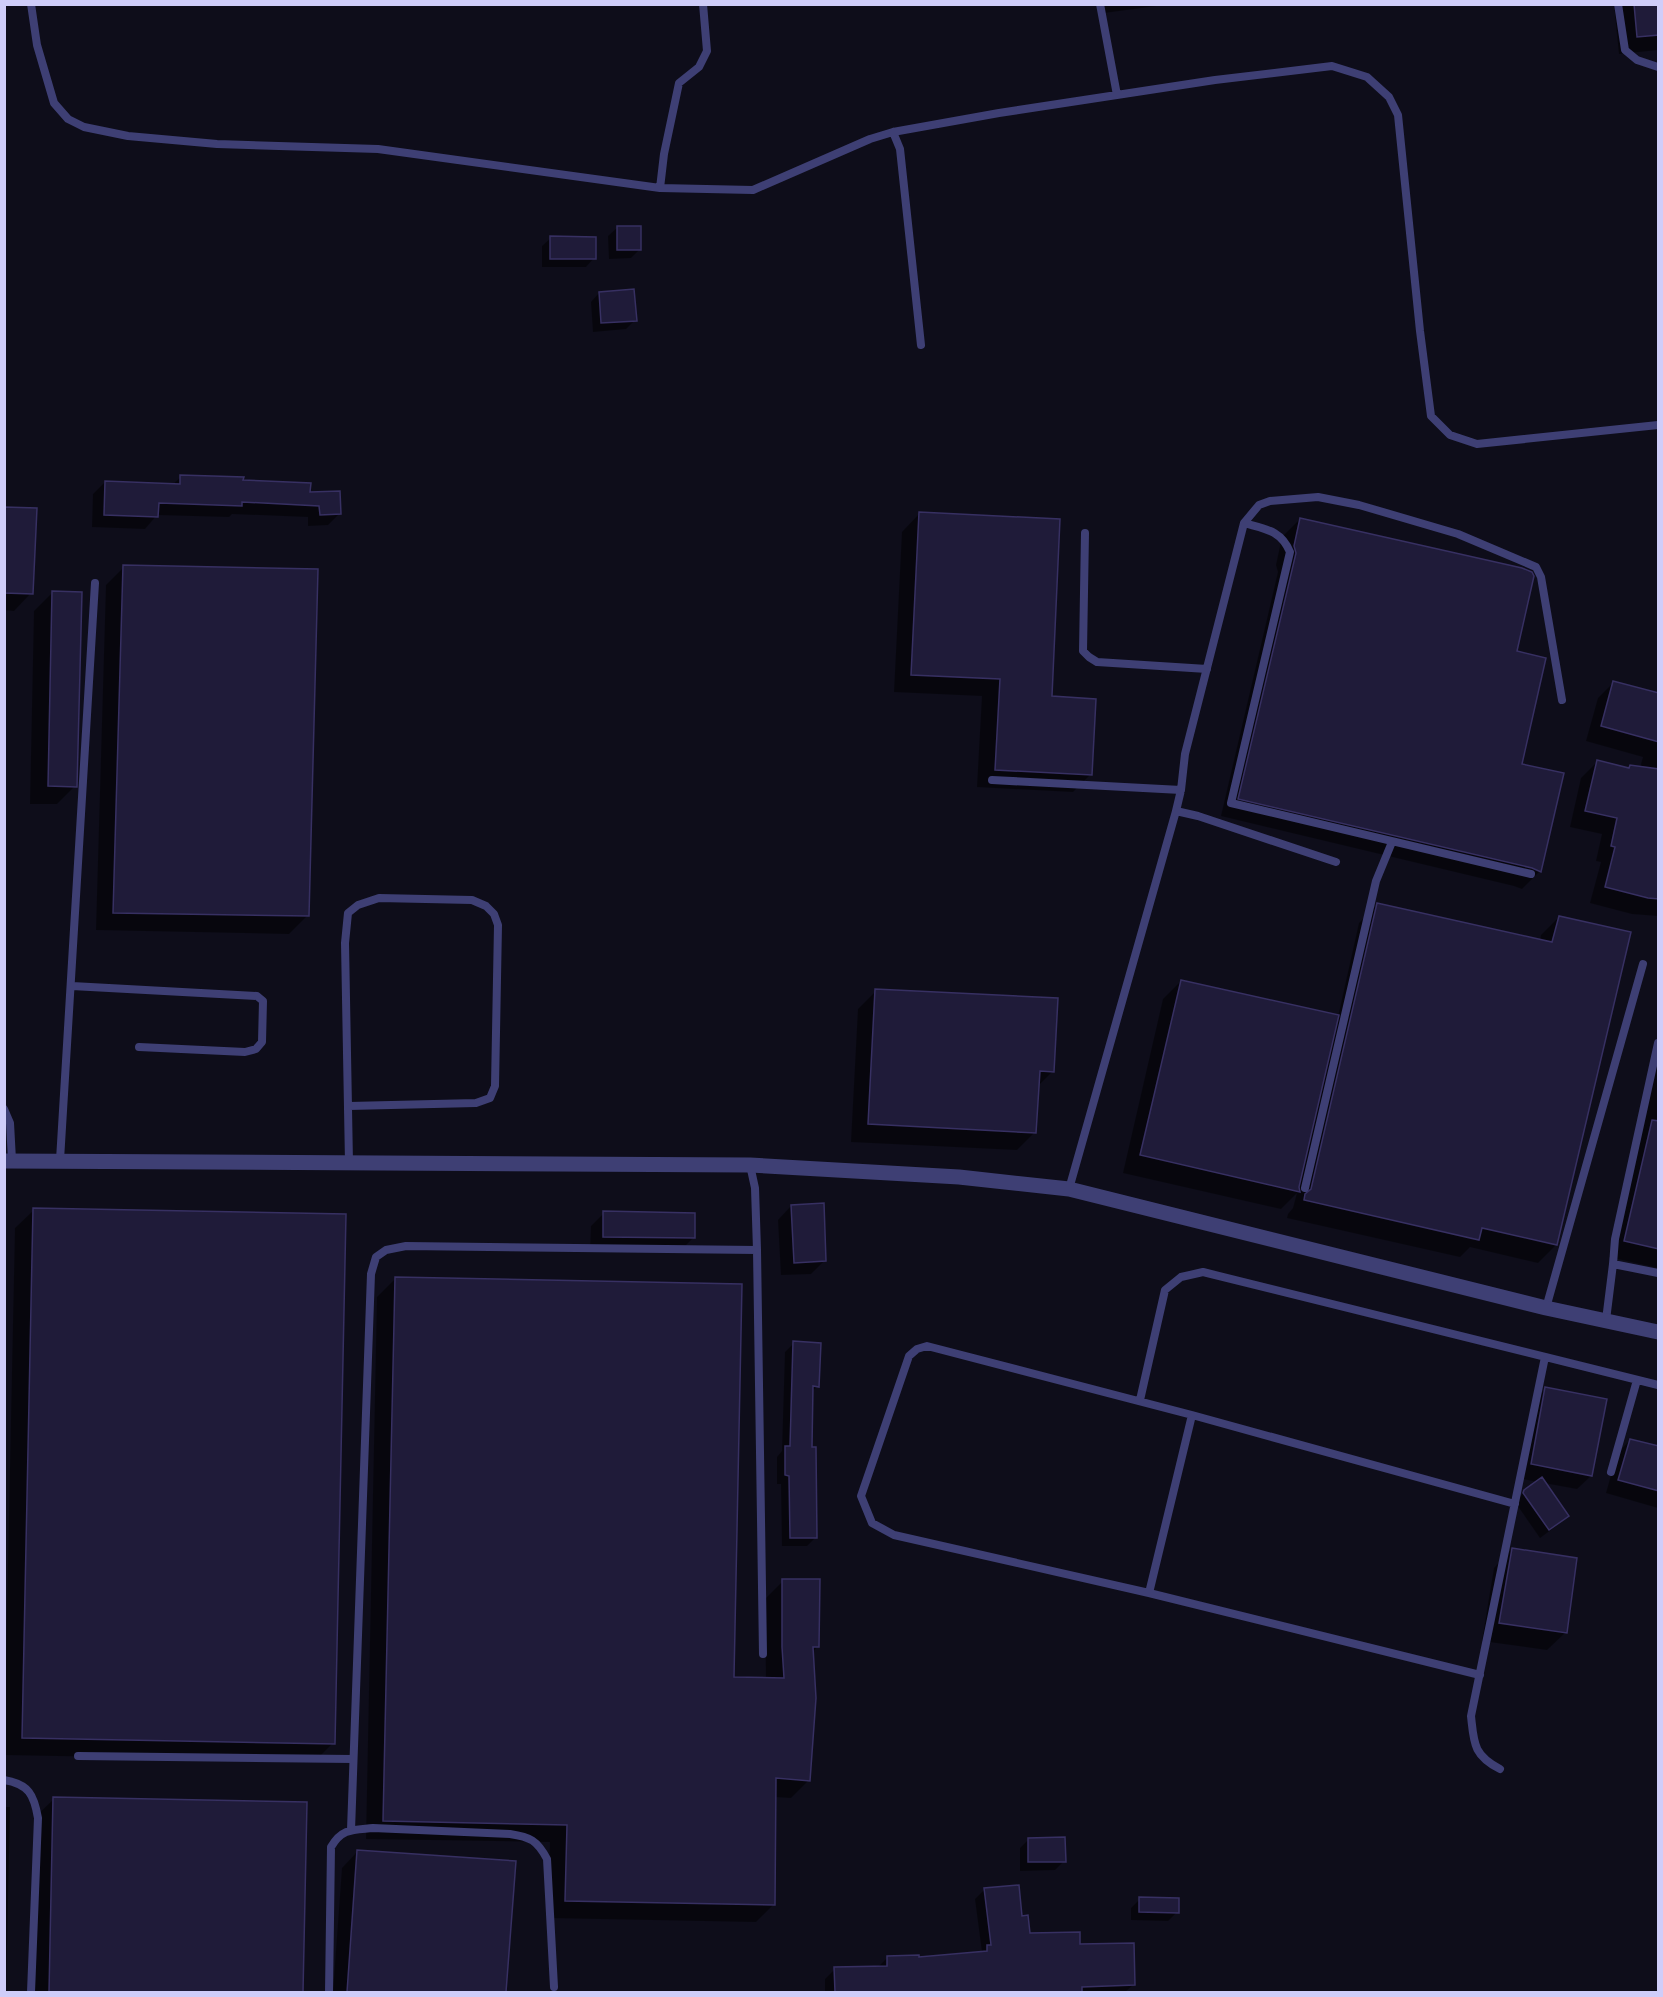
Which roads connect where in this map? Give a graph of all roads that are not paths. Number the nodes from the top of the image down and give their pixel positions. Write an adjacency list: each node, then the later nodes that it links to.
1 (31, 4): 8 (lane)
2 (703, 4): 8 (lane)
3 (1100, 4): 6 (lane)
4 (1618, 4): 5 (lane)
5 (1659, 67)
6 (1117, 95): 7 (lane); 10 (lane)
7 (893, 132): 8 (lane); 9 (lane)
8 (660, 188)
9 (921, 345)
10 (1659, 425)
11 (1245, 523): 14 (lane); 15 (lane); 19 (lane)
12 (1085, 533): 14 (lane)
13 (95, 583): 23 (lane)
14 (1207, 669): 17 (lane)
15 (1562, 700)
16 (992, 780): 17 (lane)
17 (1181, 790): 18 (lane)
18 (1176, 811): 20 (lane); 33 (lane)
19 (1392, 842): 21 (lane); 32 (lane)
20 (1336, 862)
21 (1531, 874)
22 (1642, 964): 37 (lane)
23 (72, 986): 25 (lane); 29 (lane)
24 (1659, 1042): 35 (lane)
25 (139, 1047)
26 (349, 1106): 26 (lane); 30 (lane)
27 (4, 1109): 28 (lane)
28 (8, 1160): 29 (street)
29 (60, 1160): 30 (street)
30 (350, 1163): 31 (street)
31 (750, 1165): 33 (street); 34 (lane)
32 (1305, 1188)
33 (1069, 1189): 37 (street)
34 (757, 1250): 48 (lane); 51 (lane)
35 (1613, 1264): 36 (lane); 38 (lane)
36 (1659, 1273)
37 (1546, 1308): 38 (street)
38 (1606, 1320): 39 (street)
39 (1659, 1332)
40 (1545, 1357): 41 (lane); 43 (lane); 46 (lane)
41 (1637, 1380): 42 (lane); 45 (lane)
42 (1659, 1385)
43 (1140, 1401): 44 (lane); 47 (lane)
44 (1192, 1415): 46 (lane); 47 (lane)
45 (1611, 1472)
46 (1515, 1504): 49 (lane)
47 (1149, 1593): 49 (lane)
48 (763, 1654)
49 (1480, 1676): 52 (lane)
50 (78, 1756): 51 (lane)
51 (353, 1759): 54 (lane)
52 (1500, 1769)
53 (4, 1780): 56 (lane)
54 (351, 1830): 55 (lane); 57 (lane)
55 (555, 1987)
56 (31, 1992)
57 (329, 1992)

